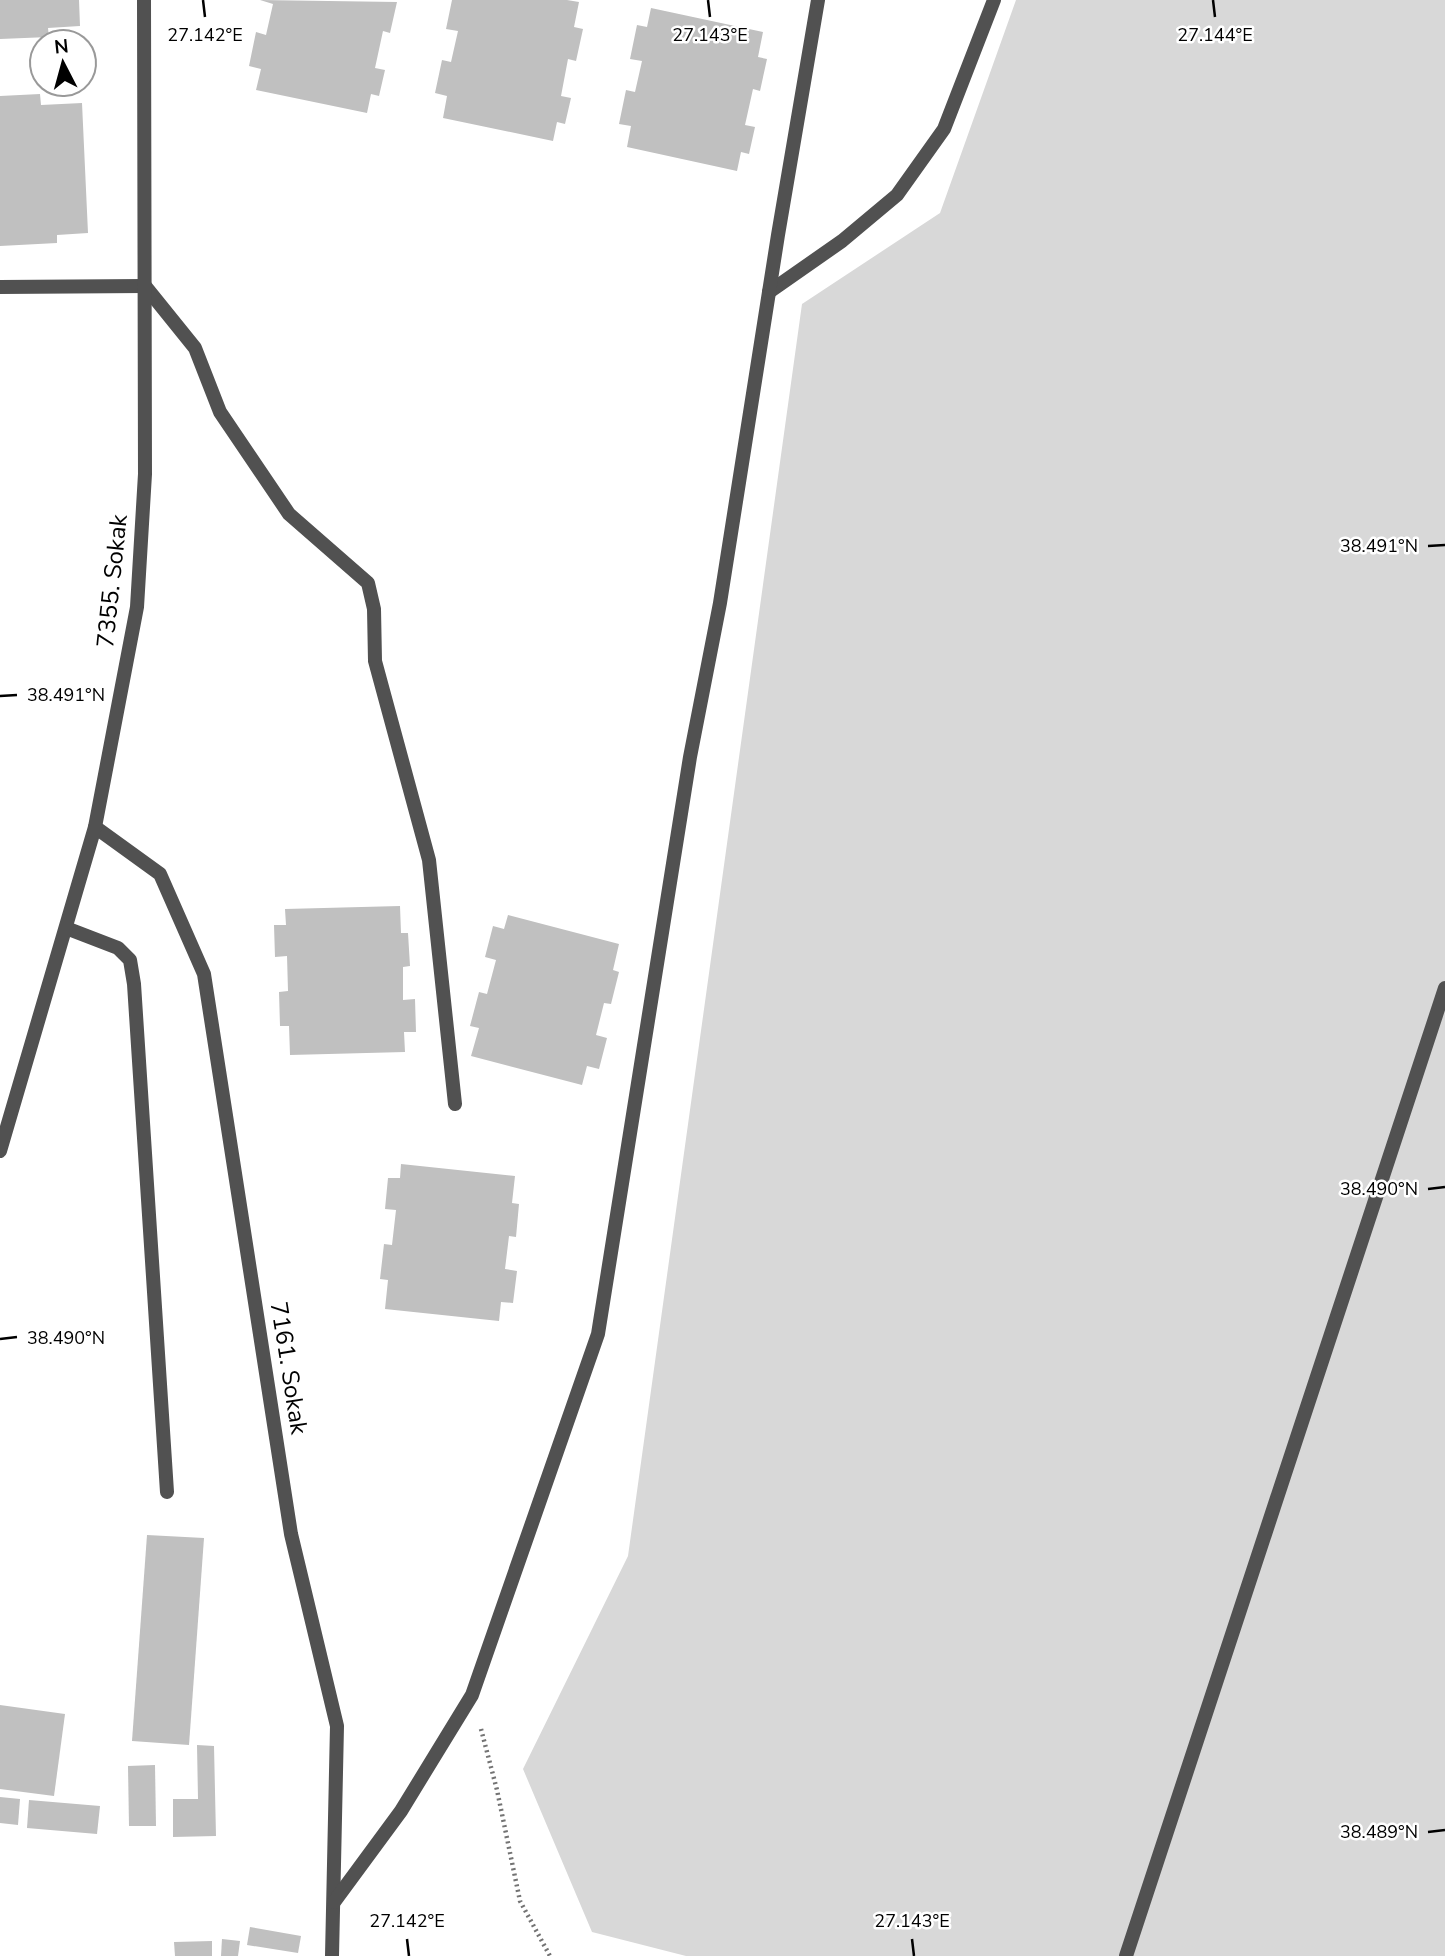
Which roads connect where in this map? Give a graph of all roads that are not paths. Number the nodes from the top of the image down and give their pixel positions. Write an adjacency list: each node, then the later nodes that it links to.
1 (144, 0): 4 (street, 7355. Sokak)
2 (818, 0): 6 (street)
3 (993, 0): 6 (street)
4 (145, 286): 5 (street); 7 (street, 7355. Sokak); 10 (street)
5 (0, 287)
6 (769, 292): 13 (street)
7 (95, 827): 8 (street, 7355. Sokak); 13 (street, 7161. Sokak)
8 (65, 928): 11 (street, 7355. Sokak); 12 (street)
9 (1445, 988): 15 (street)
10 (455, 1104)
11 (0, 1151)
12 (167, 1492)
13 (334, 1902): 14 (street, 7161. Sokak)
14 (332, 1956)
15 (1126, 1956)

